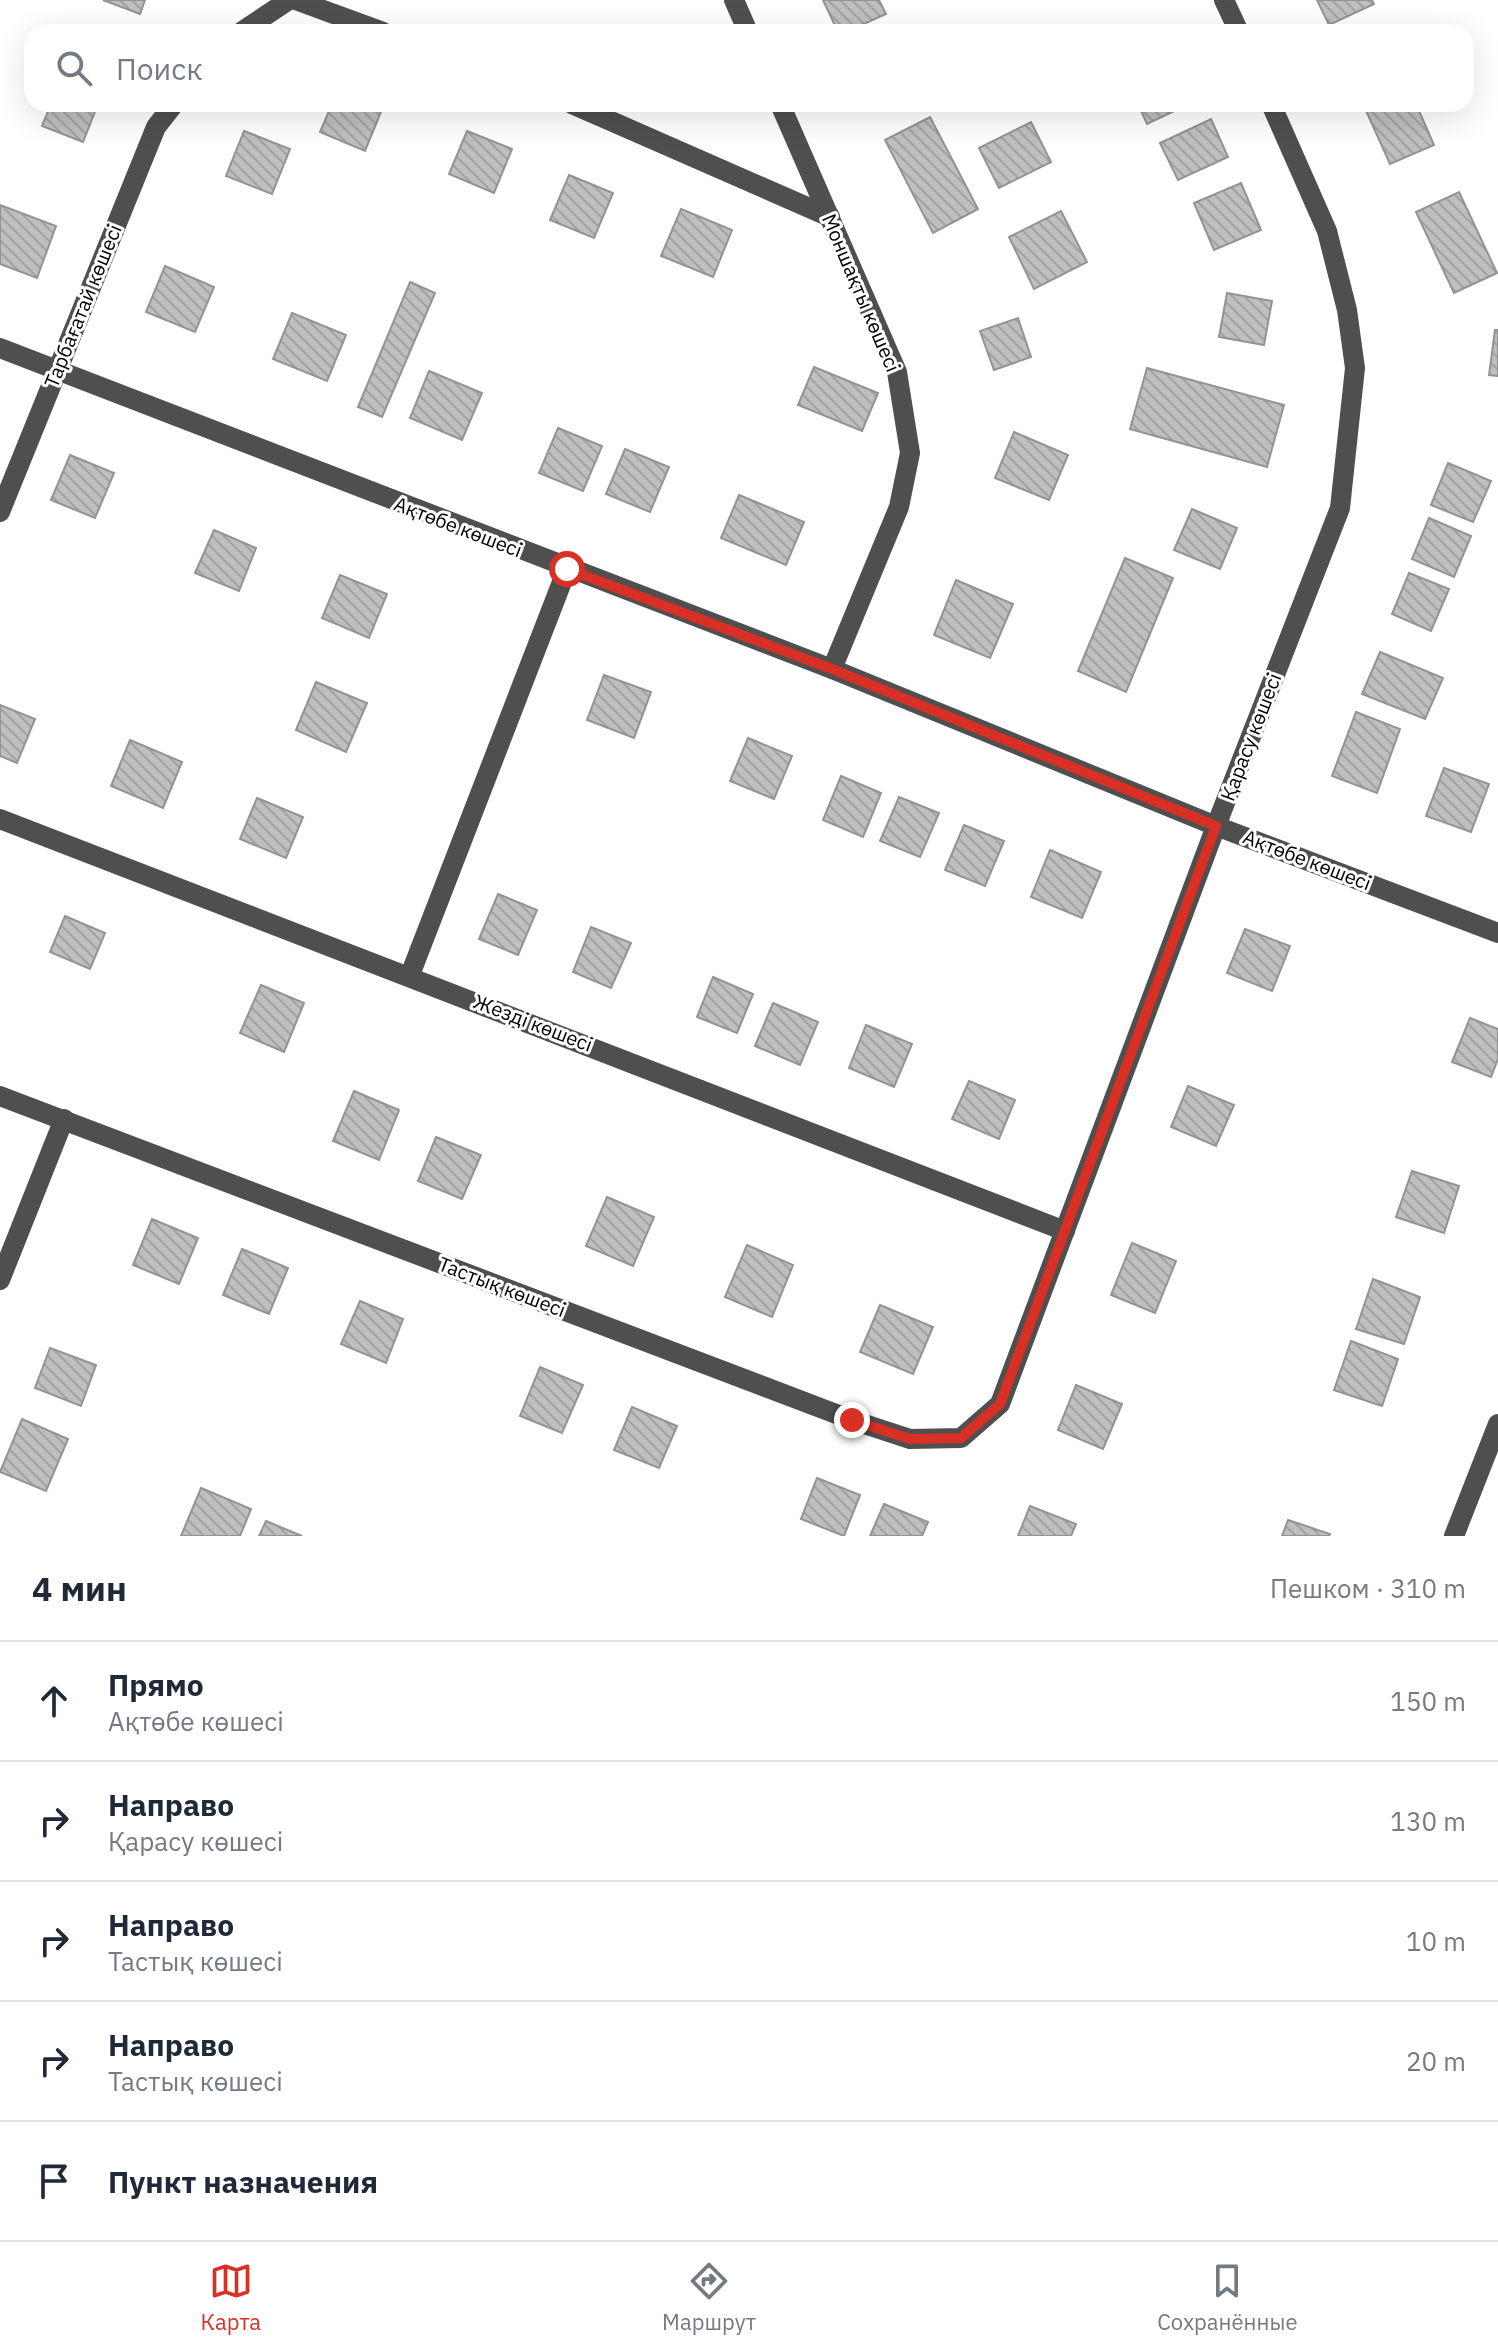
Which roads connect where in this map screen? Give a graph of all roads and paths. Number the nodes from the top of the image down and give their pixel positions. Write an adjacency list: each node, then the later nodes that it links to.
1 (289, 0): 5 (street)
2 (296, 0): 6 (street)
3 (734, 0): 7 (street)
4 (1224, 0): 8 (street)
5 (258, 8)
6 (361, 24)
7 (744, 24)
8 (1235, 24)
9 (168, 112): 15 (street, Тарбағатай көшесі)
10 (590, 112): 13 (street)
11 (784, 112): 13 (street, Моншақты көшесі)
12 (1275, 112): 20 (street, Қарасу көшесі)
13 (830, 217): 18 (street, Моншақты көшесі)
14 (0, 348): 15 (street, Ақтөбе көшесі)
15 (57, 371): 16 (street, Тарбағатай көшесі); 17 (street, Ақтөбе көшесі)
16 (0, 512)
17 (567, 569): 18 (street, Ақтөбе көшесі); 22 (street)
18 (832, 669): 20 (street, Ақтөбе көшесі)
19 (0, 819): 22 (street, Жезді көшесі)
20 (1216, 826): 21 (street, Ақтөбе көшесі); 25 (street, Қарасу көшесі)
21 (1498, 933)
22 (410, 975): 25 (street, Жезді көшесі)
23 (0, 1096): 24 (street, Тастық көшесі)
24 (64, 1119): 26 (street); 27 (street, Тастық көшесі)
25 (1065, 1231): 27 (street, Қарасу көшесі)
26 (0, 1280)
27 (1000, 1404)
28 (1498, 1424): 29 (street)
29 (1454, 1536)

